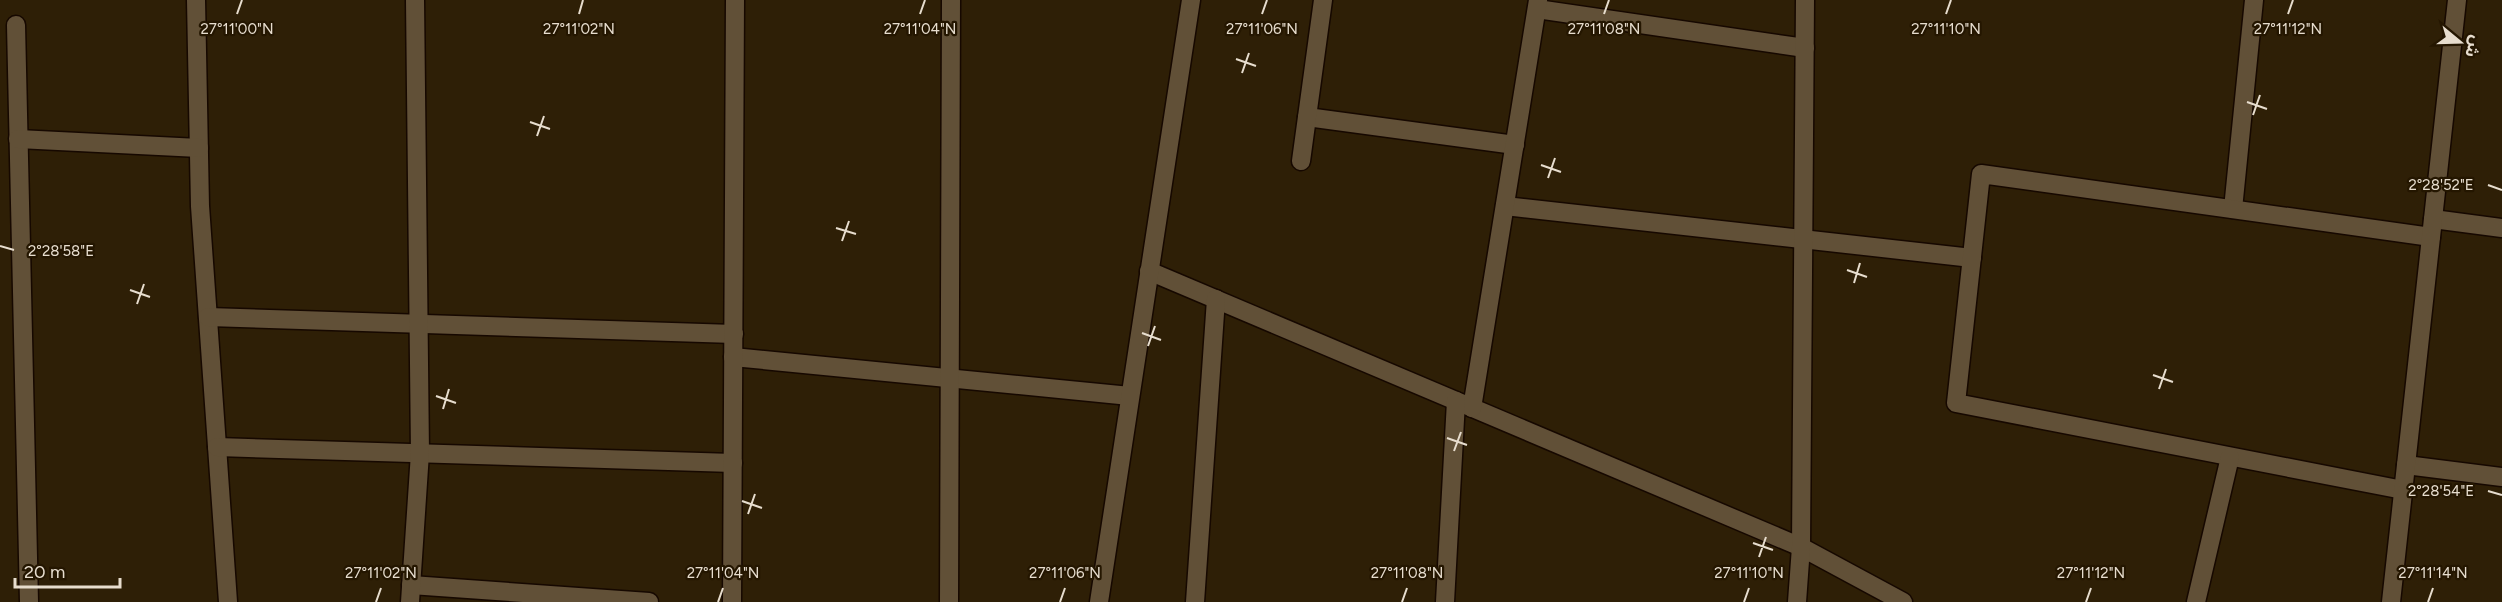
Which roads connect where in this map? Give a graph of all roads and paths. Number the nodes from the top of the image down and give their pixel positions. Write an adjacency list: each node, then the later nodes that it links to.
1 (196, 0): 16 (street)
2 (416, 0): 27 (street)
3 (735, 0): 28 (street)
4 (951, 0): 30 (street)
5 (1191, 0): 24 (street)
6 (1323, 0): 13 (street)
7 (1805, 0): 12 (street)
8 (2254, 0): 19 (street)
9 (2457, 0): 20 (street)
10 (1538, 4): 12 (street); 15 (street)
11 (16, 26): 14 (street)
12 (1805, 48): 22 (street)
13 (1307, 117): 15 (street); 17 (street)
14 (18, 138): 16 (street); 42 (street)
15 (1515, 145): 18 (street)
16 (199, 148): 26 (street)
17 (1301, 161)
18 (1505, 206): 22 (street); 32 (street)
19 (2233, 209): 20 (street); 23 (street)
20 (2432, 228): 21 (street); 37 (street)
21 (2502, 228)
22 (1803, 240): 23 (street); 40 (street)
23 (1972, 258): 35 (street)
24 (1149, 271): 25 (street); 31 (street)
25 (1216, 299): 32 (street); 48 (street)
26 (208, 317): 27 (street); 33 (street)
27 (418, 324): 28 (street); 34 (street)
28 (734, 334): 29 (street)
29 (733, 357): 30 (street); 36 (street)
30 (949, 378): 31 (street); 46 (street)
31 (1130, 396): 47 (street)
32 (1464, 405): 40 (street); 49 (street)
33 (217, 447): 34 (street); 43 (street)
34 (420, 453): 36 (street); 41 (street)
35 (2230, 457): 39 (street); 52 (street)
36 (733, 463): 45 (street)
37 (2406, 465): 38 (street); 39 (street)
38 (2502, 477)
39 (2403, 490): 53 (street)
40 (1801, 547): 50 (street); 51 (street)
41 (410, 594): 44 (street)
42 (29, 602)
43 (228, 602)
44 (649, 602)
45 (732, 602)
46 (949, 602)
47 (1099, 602)
48 (1195, 602)
49 (1445, 602)
50 (1797, 602)
51 (1903, 602)
52 (2196, 602)
53 (2391, 602)

